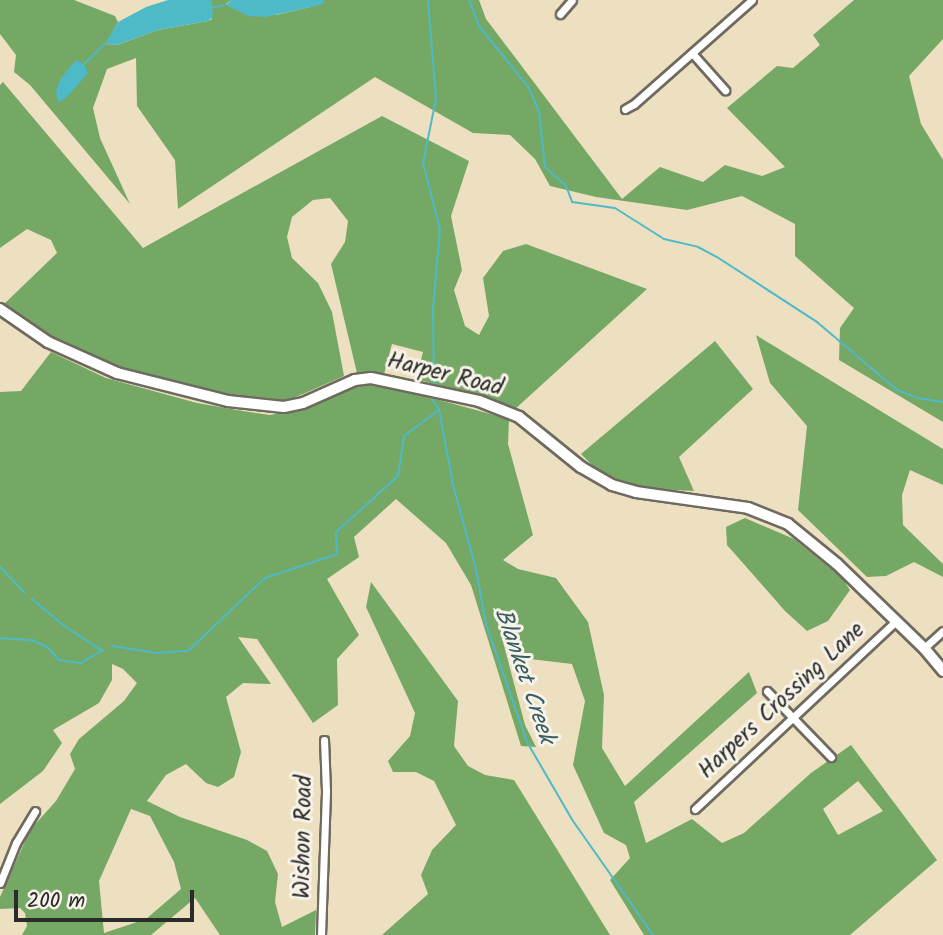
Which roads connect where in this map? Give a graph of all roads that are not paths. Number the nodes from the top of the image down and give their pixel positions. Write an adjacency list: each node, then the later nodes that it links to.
1 (572, 0): 3 (street)
2 (752, 0): 4 (street)
3 (560, 14)
4 (692, 53): 5 (street); 6 (street)
5 (724, 90)
6 (625, 109)
7 (0, 309): 8 (street, Harper Road)
8 (896, 621): 10 (street, Harper Road); 13 (street, Harpers Crossing Lane)
9 (943, 631): 10 (street)
10 (924, 648): 11 (street, Harper Road)
11 (943, 671)
12 (767, 691): 13 (street)
13 (792, 717): 15 (street); 16 (street, Harpers Crossing Lane)
14 (324, 740): 19 (street, Wishon Road)
15 (831, 757)
16 (695, 809)
17 (36, 811): 18 (street)
18 (0, 883)
19 (321, 935)

